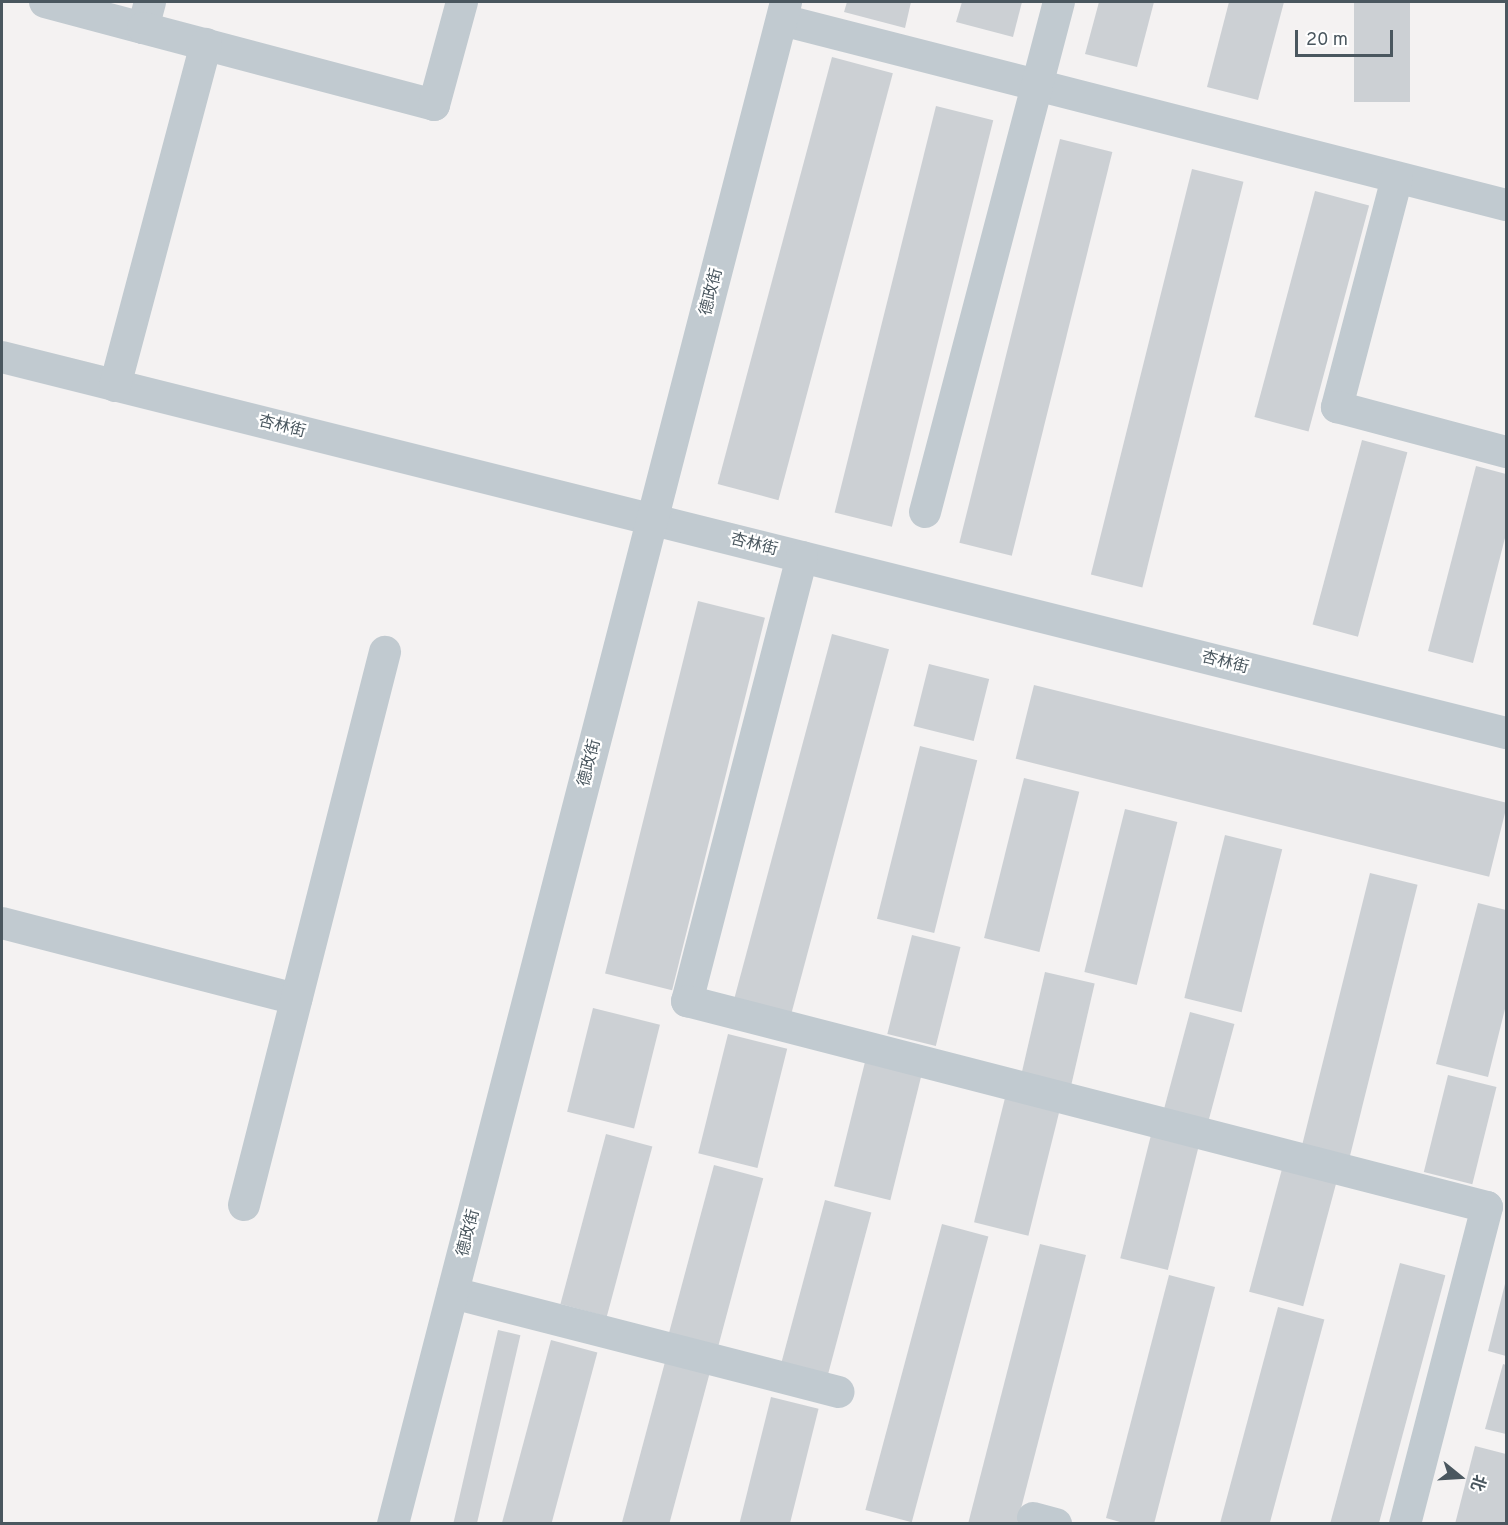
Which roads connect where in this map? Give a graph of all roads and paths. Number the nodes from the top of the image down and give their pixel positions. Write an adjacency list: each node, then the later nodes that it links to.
1 (45, 2): 5 (street)
2 (462, 2): 6 (street)
3 (1059, 2): 7 (street)
4 (784, 11): 7 (street); 14 (street, 德政街)
5 (146, 15): 6 (street)
6 (206, 44): 11 (street)
7 (1037, 85): 8 (street); 13 (street)
8 (1397, 178): 9 (street); 12 (street)
9 (1506, 205)
10 (2, 357): 11 (street, 杏林街)
11 (115, 386): 14 (street, 杏林街)
12 (1506, 452)
13 (925, 512)
14 (653, 520): 15 (street, 杏林街); 21 (street, 德政街)
15 (802, 557): 17 (street, 杏林街); 24 (street)
16 (385, 652): 19 (street)
17 (1506, 733)
18 (2, 923): 19 (street)
19 (296, 999): 20 (street)
20 (244, 1205)
21 (453, 1293): 22 (street); 23 (street, 德政街)
22 (838, 1392)
23 (393, 1524)
24 (1405, 1524)

